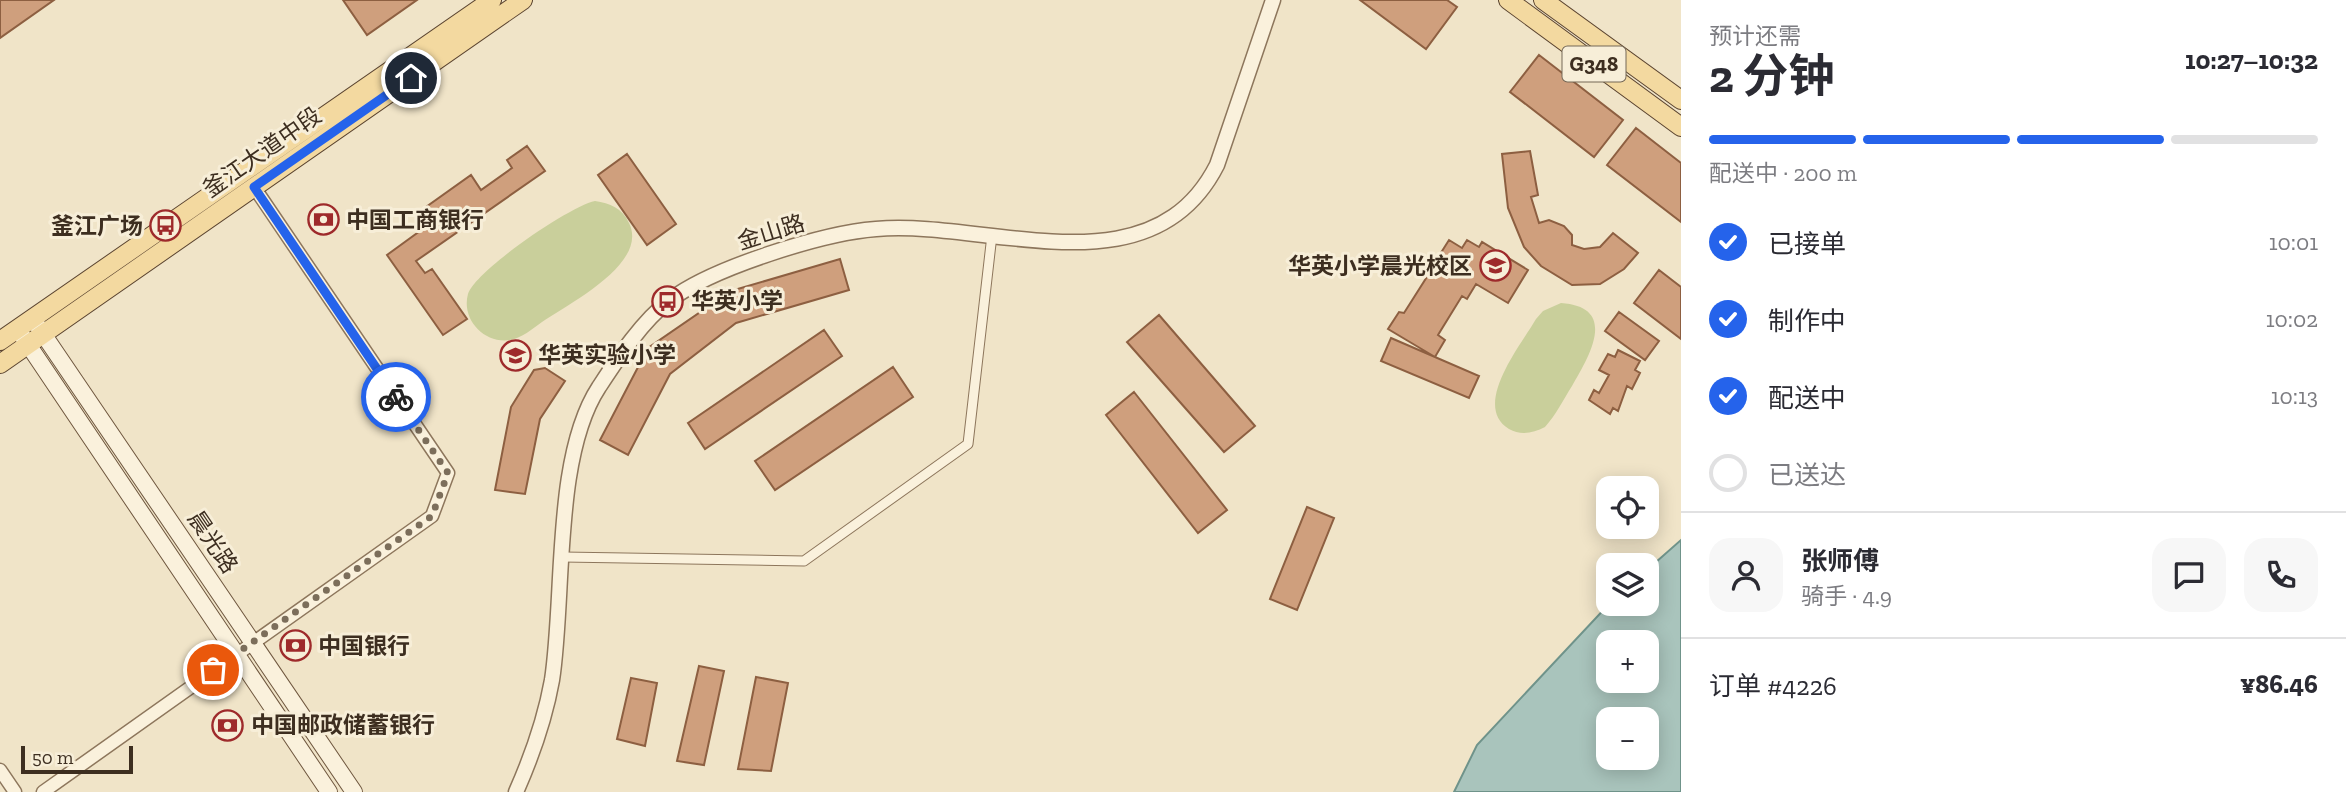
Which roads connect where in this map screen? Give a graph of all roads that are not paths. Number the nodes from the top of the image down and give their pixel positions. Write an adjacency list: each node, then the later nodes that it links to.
1 (492, 0): 10 (main road, 釜江大道中段)
2 (523, 0): 8 (main road, 釜江大道中段)
3 (1273, 0): 9 (street, 金山路)
4 (1508, 0): 7 (main road, G348)
5 (1543, 0): 6 (main road, G348)
6 (1681, 100)
7 (1681, 127)
8 (254, 187): 11 (main road, 釜江大道中段); 16 (street)
9 (992, 235): 15 (street, 金山路); 15 (street)
10 (25, 324): 11 (main road, 晨光路); 12 (main road, 釜江大道中段); 13 (main road, 晨光路)
11 (44, 334): 13 (main road, 釜江大道中段); 16 (main road, 晨光路)
12 (0, 341)
13 (28, 345): 14 (main road, 釜江大道中段); 17 (main road, 晨光路)
14 (0, 364)
15 (563, 557): 23 (street, 金山路)
16 (252, 641): 17 (street); 22 (main road, 晨光路)
17 (234, 654): 20 (street); 21 (main road, 晨光路)
18 (0, 770): 19 (street)
19 (15, 792)
20 (43, 792)
21 (329, 792)
22 (354, 792)
23 (516, 792)

